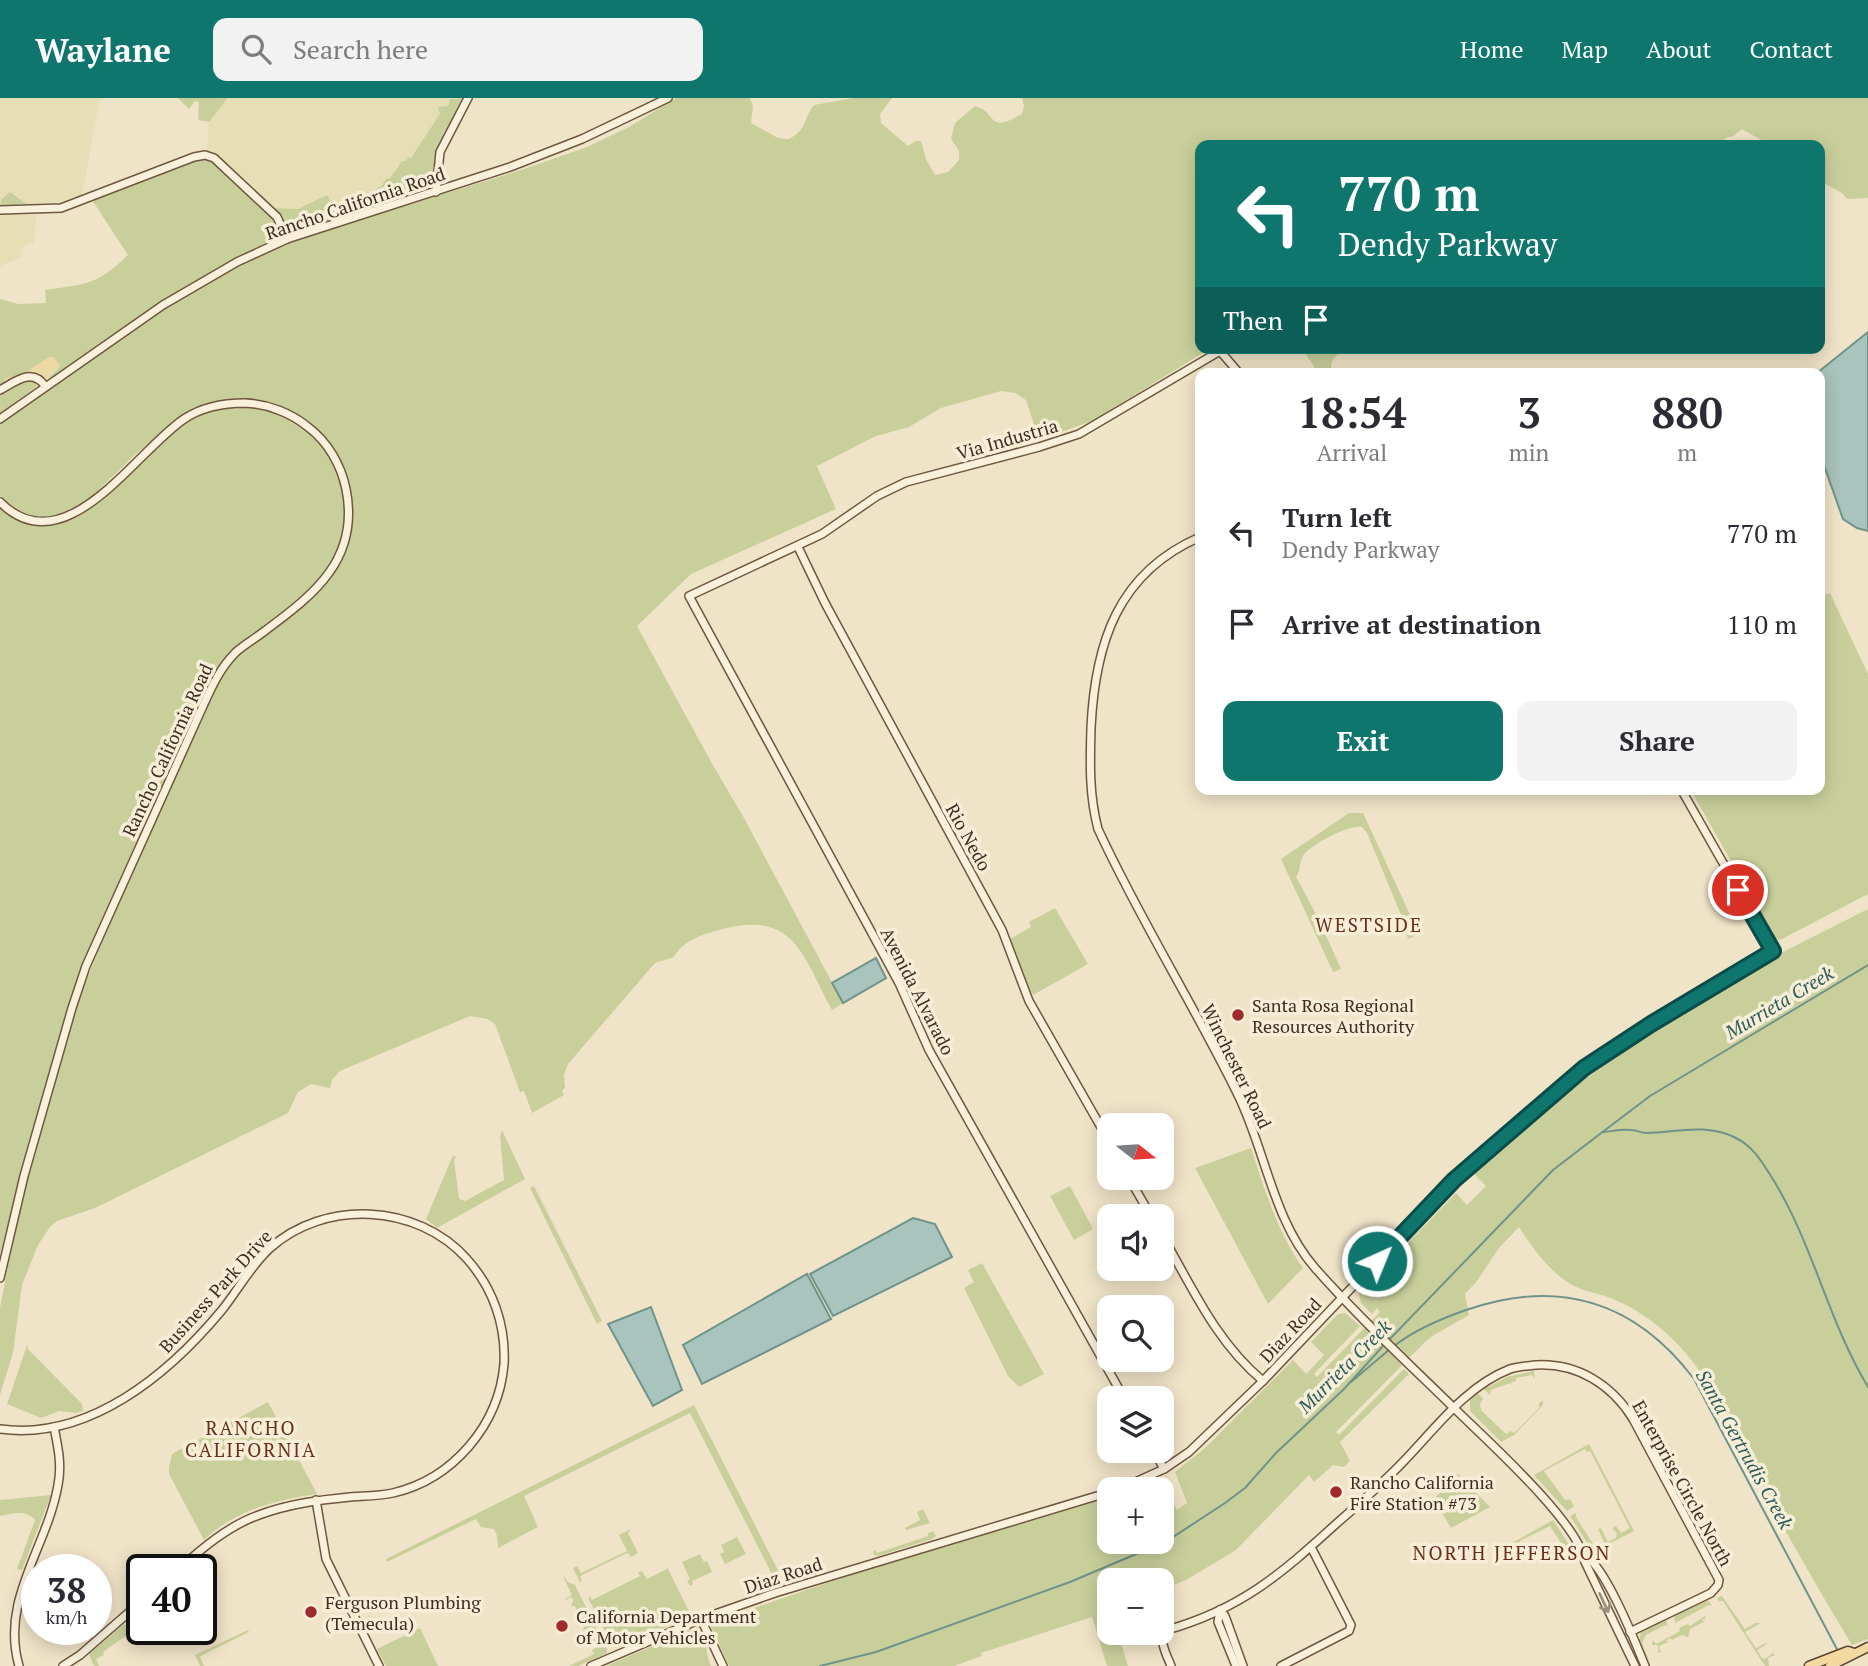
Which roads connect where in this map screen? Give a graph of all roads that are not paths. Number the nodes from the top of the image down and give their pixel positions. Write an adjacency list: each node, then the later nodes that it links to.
1 (468, 98): 3 (street)
2 (668, 98): 3 (street, Rancho California Road)
3 (436, 192): 5 (street, Rancho California Road)
4 (0, 210): 5 (street)
5 (287, 239): 9 (street, Rancho California Road)
6 (1215, 354): 14 (street, Via Industria)
7 (1223, 354): 8 (street, Via Industria)
8 (1235, 368)
9 (45, 386): 10 (street); 11 (street, Rancho California Road)
10 (0, 390)
11 (0, 419)
12 (0, 502): 19 (street, Rancho California Road)
13 (1195, 540): 20 (street, Winchester Road)
14 (798, 547): 15 (street, Via Industria); 17 (street, Rio Nedo)
15 (689, 596): 22 (street, Avenida Alvarado)
16 (1684, 795): 20 (street, Diaz Road)
17 (1097, 1120)
18 (1174, 1257): 21 (street)
19 (0, 1278)
20 (1342, 1297): 21 (street, Diaz Road); 23 (street, Winchester Road)
21 (1263, 1381): 27 (street, Diaz Road)
22 (1117, 1386)
23 (1454, 1409): 31 (street); 33 (street, Winchester Road); 37 (street, Enterprise Circle North)
24 (54, 1427): 25 (street, Business Park Drive); 30 (street, Business Park Drive); 40 (street)
25 (0, 1429)
26 (1161, 1463): 27 (street)
27 (1164, 1469): 28 (street, Diaz Road)
28 (1146, 1477)
29 (1097, 1496): 36 (street, Diaz Road)
30 (316, 1500): 32 (street, Business Park Drive); 42 (street)
31 (1311, 1547): 34 (street); 48 (street)
32 (197, 1554)
33 (1584, 1554): 37 (street, Winchester Road); 49 (street, Winchester Road, one-way to 49)
34 (1220, 1610): 45 (street); 46 (street); 47 (street)
35 (126, 1615): 41 (street)
36 (702, 1619): 43 (street, Diaz Road); 44 (street)
37 (1630, 1632): 50 (street, Winchester Road)
38 (1868, 1647): 39 (main road)
39 (1829, 1663): 51 (main road)
40 (19, 1666)
41 (63, 1666)
42 (379, 1666)
43 (592, 1666)
44 (723, 1666)
45 (1171, 1666)
46 (1236, 1666)
47 (1243, 1666)
48 (1281, 1666)
49 (1635, 1666)
50 (1645, 1666)
51 (1809, 1666)

